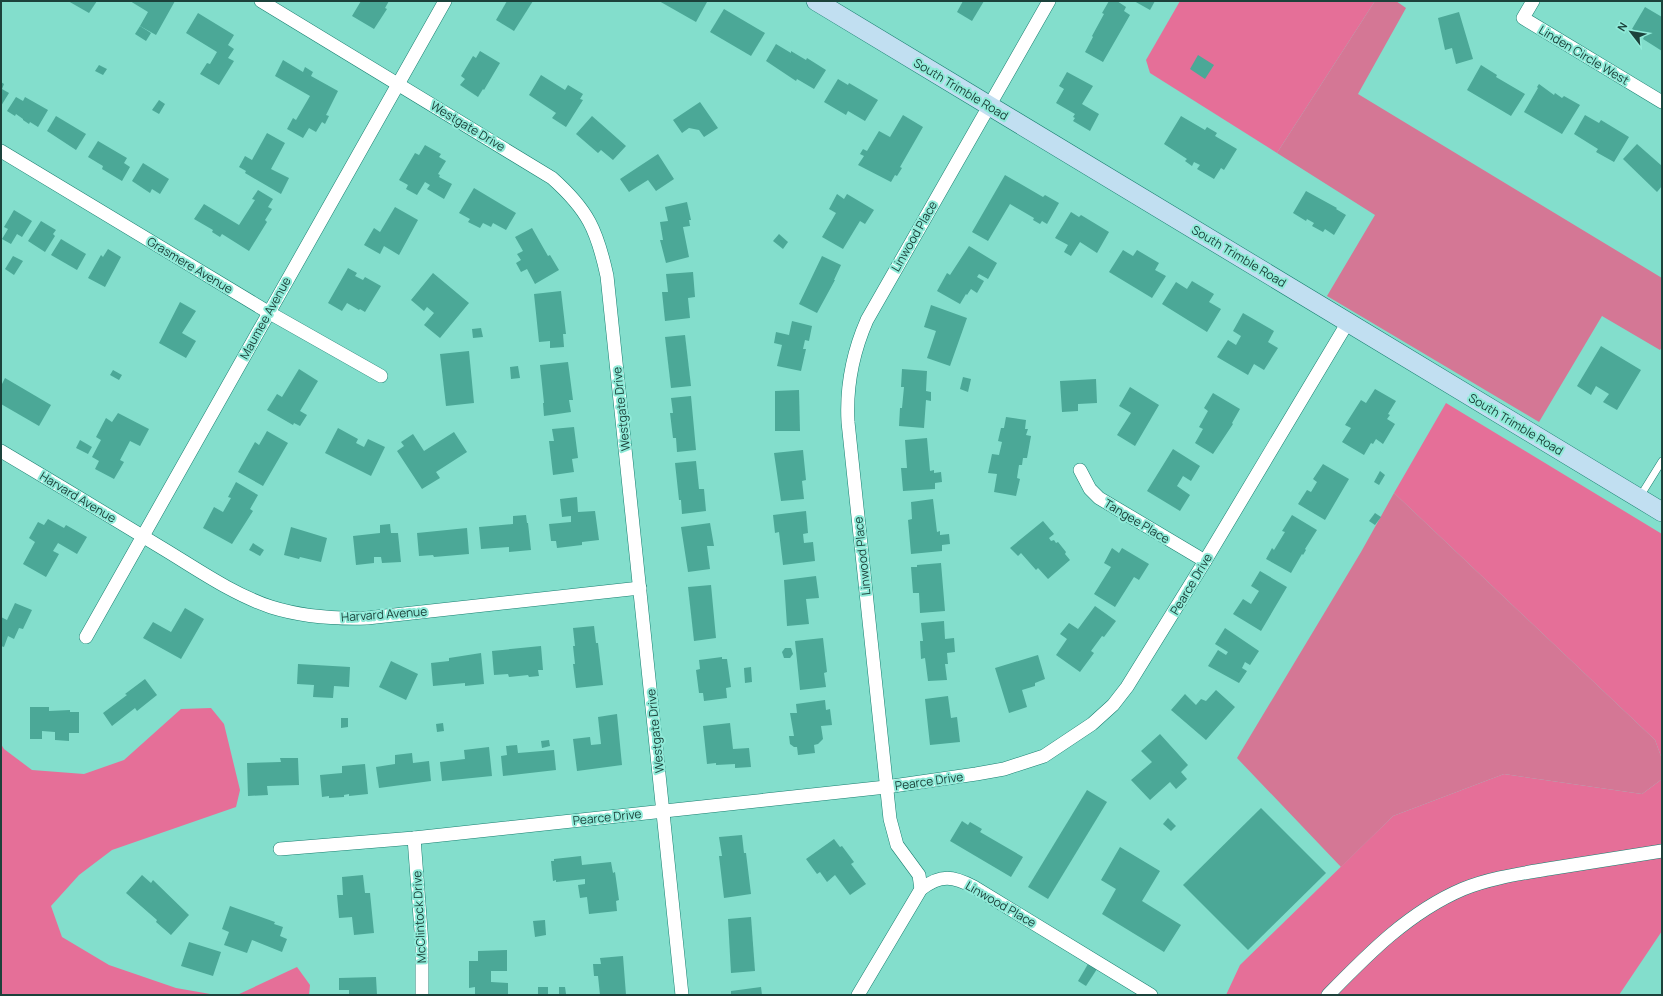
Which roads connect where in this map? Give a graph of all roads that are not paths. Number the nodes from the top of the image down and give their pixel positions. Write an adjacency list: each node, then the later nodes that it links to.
1 (262, 1): 6 (street, Westgate Drive)
2 (445, 1): 6 (street, Maumee Avenue)
3 (816, 1): 8 (main road, South Trimble Road)
4 (1049, 1): 8 (street, Linwood Place)
5 (1533, 1): 7 (street, Linden Circle West)
6 (398, 84): 10 (street, Maumee Avenue); 20 (street, Westgate Drive)
7 (1662, 102)
8 (989, 105): 11 (main road, South Trimble Road); 22 (street, Linwood Place)
9 (1, 151): 10 (street, Grasmere Avenue)
10 (268, 312): 12 (street, Grasmere Avenue); 18 (street, Maumee Avenue)
11 (1348, 322): 16 (main road, South Trimble Road); 19 (street, Pearce Drive)
12 (381, 376)
13 (1, 451): 18 (street, Harvard Avenue)
14 (1662, 461): 16 (lane)
15 (1080, 470): 19 (street, Tangee Place)
16 (1639, 498): 17 (main road, South Trimble Road)
17 (1662, 512)
18 (143, 536): 20 (street, Harvard Avenue); 21 (street, Maumee Avenue)
19 (1205, 561): 22 (street, Pearce Drive)
20 (640, 588): 23 (street, Westgate Drive)
21 (86, 636)
22 (886, 787): 23 (street, Pearce Drive); 27 (street, Linwood Place)
23 (663, 811): 24 (street, Pearce Drive); 29 (street, Westgate Drive)
24 (414, 838): 25 (street, Pearce Drive); 28 (street, McClintock Drive)
25 (280, 849)
26 (1662, 851): 32 (street)
27 (921, 889): 30 (street); 31 (street, Linwood Place)
28 (422, 995)
29 (682, 995)
30 (858, 995)
31 (1151, 995)
32 (1328, 995)

